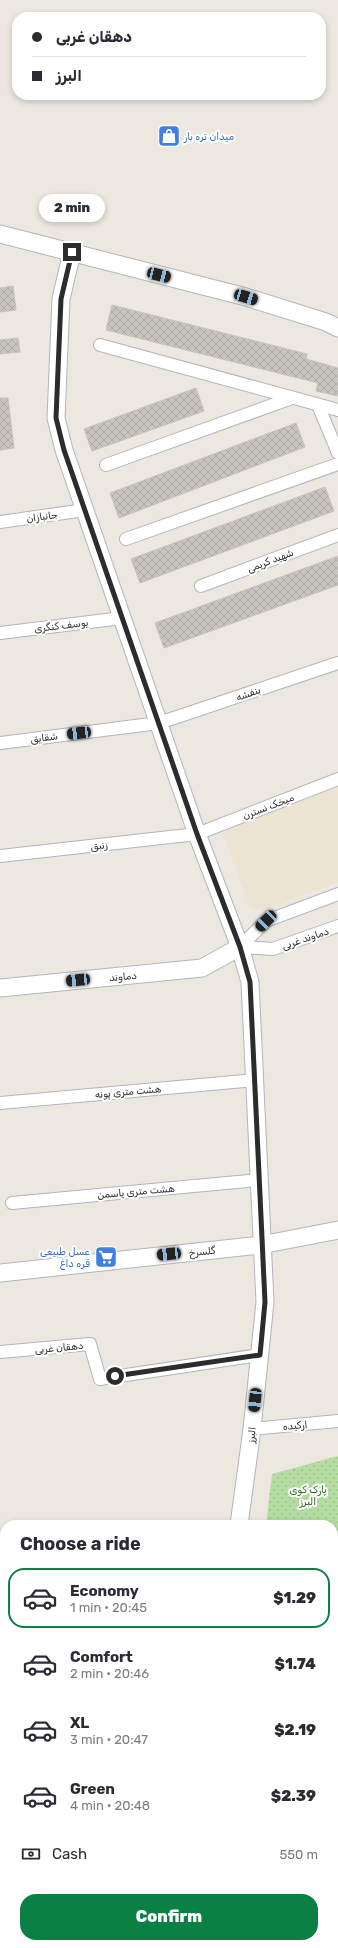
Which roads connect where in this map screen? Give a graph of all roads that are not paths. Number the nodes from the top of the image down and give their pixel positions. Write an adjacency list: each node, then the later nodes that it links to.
1 (0, 234): 2 (main road)
2 (72, 252): 3 (main road); 11 (main road, البرز)
3 (338, 328)
4 (100, 344): 5 (street)
5 (292, 398): 6 (street); 10 (street)
6 (318, 405): 7 (street); 8 (street)
7 (338, 410)
8 (338, 453)
9 (338, 464): 14 (street)
10 (106, 465)
11 (85, 510): 12 (street, جانبازان); 16 (main road, البرز)
12 (0, 522)
13 (338, 535): 15 (street, شهید کریمی)
14 (126, 539)
15 (202, 586)
16 (122, 618): 17 (street, یوسف کنگری); 19 (main road, البرز)
17 (0, 633)
18 (338, 663): 19 (street, بنفشه)
19 (158, 723): 20 (street, شقایق); 22 (main road, البرز)
20 (0, 742)
21 (338, 779): 22 (street, میخک نسترن)
22 (197, 834): 23 (street, زنبق); 26 (main road, البرز)
23 (0, 856)
24 (338, 894): 26 (street)
25 (338, 926): 26 (street, دماوند غربی)
26 (240, 947): 27 (main road, دماوند); 28 (main road, البرز)
27 (0, 988)
28 (256, 1080): 29 (street, هشت متری پونه); 30 (main road, البرز)
29 (0, 1103)
30 (259, 1180): 31 (street, هشت متری یاسمن); 33 (main road, البرز)
31 (12, 1202)
32 (338, 1230): 33 (main road, گلسرخ)
33 (261, 1245): 34 (main road, گلسرخ); 36 (main road, البرز)
34 (0, 1273)
35 (0, 1352): 36 (street, دهقان غربی)
36 (260, 1355): 38 (main road, البرز)
37 (338, 1421): 38 (street, ارکیده)
38 (252, 1429): 39 (main road, البرز)
39 (240, 1520)

